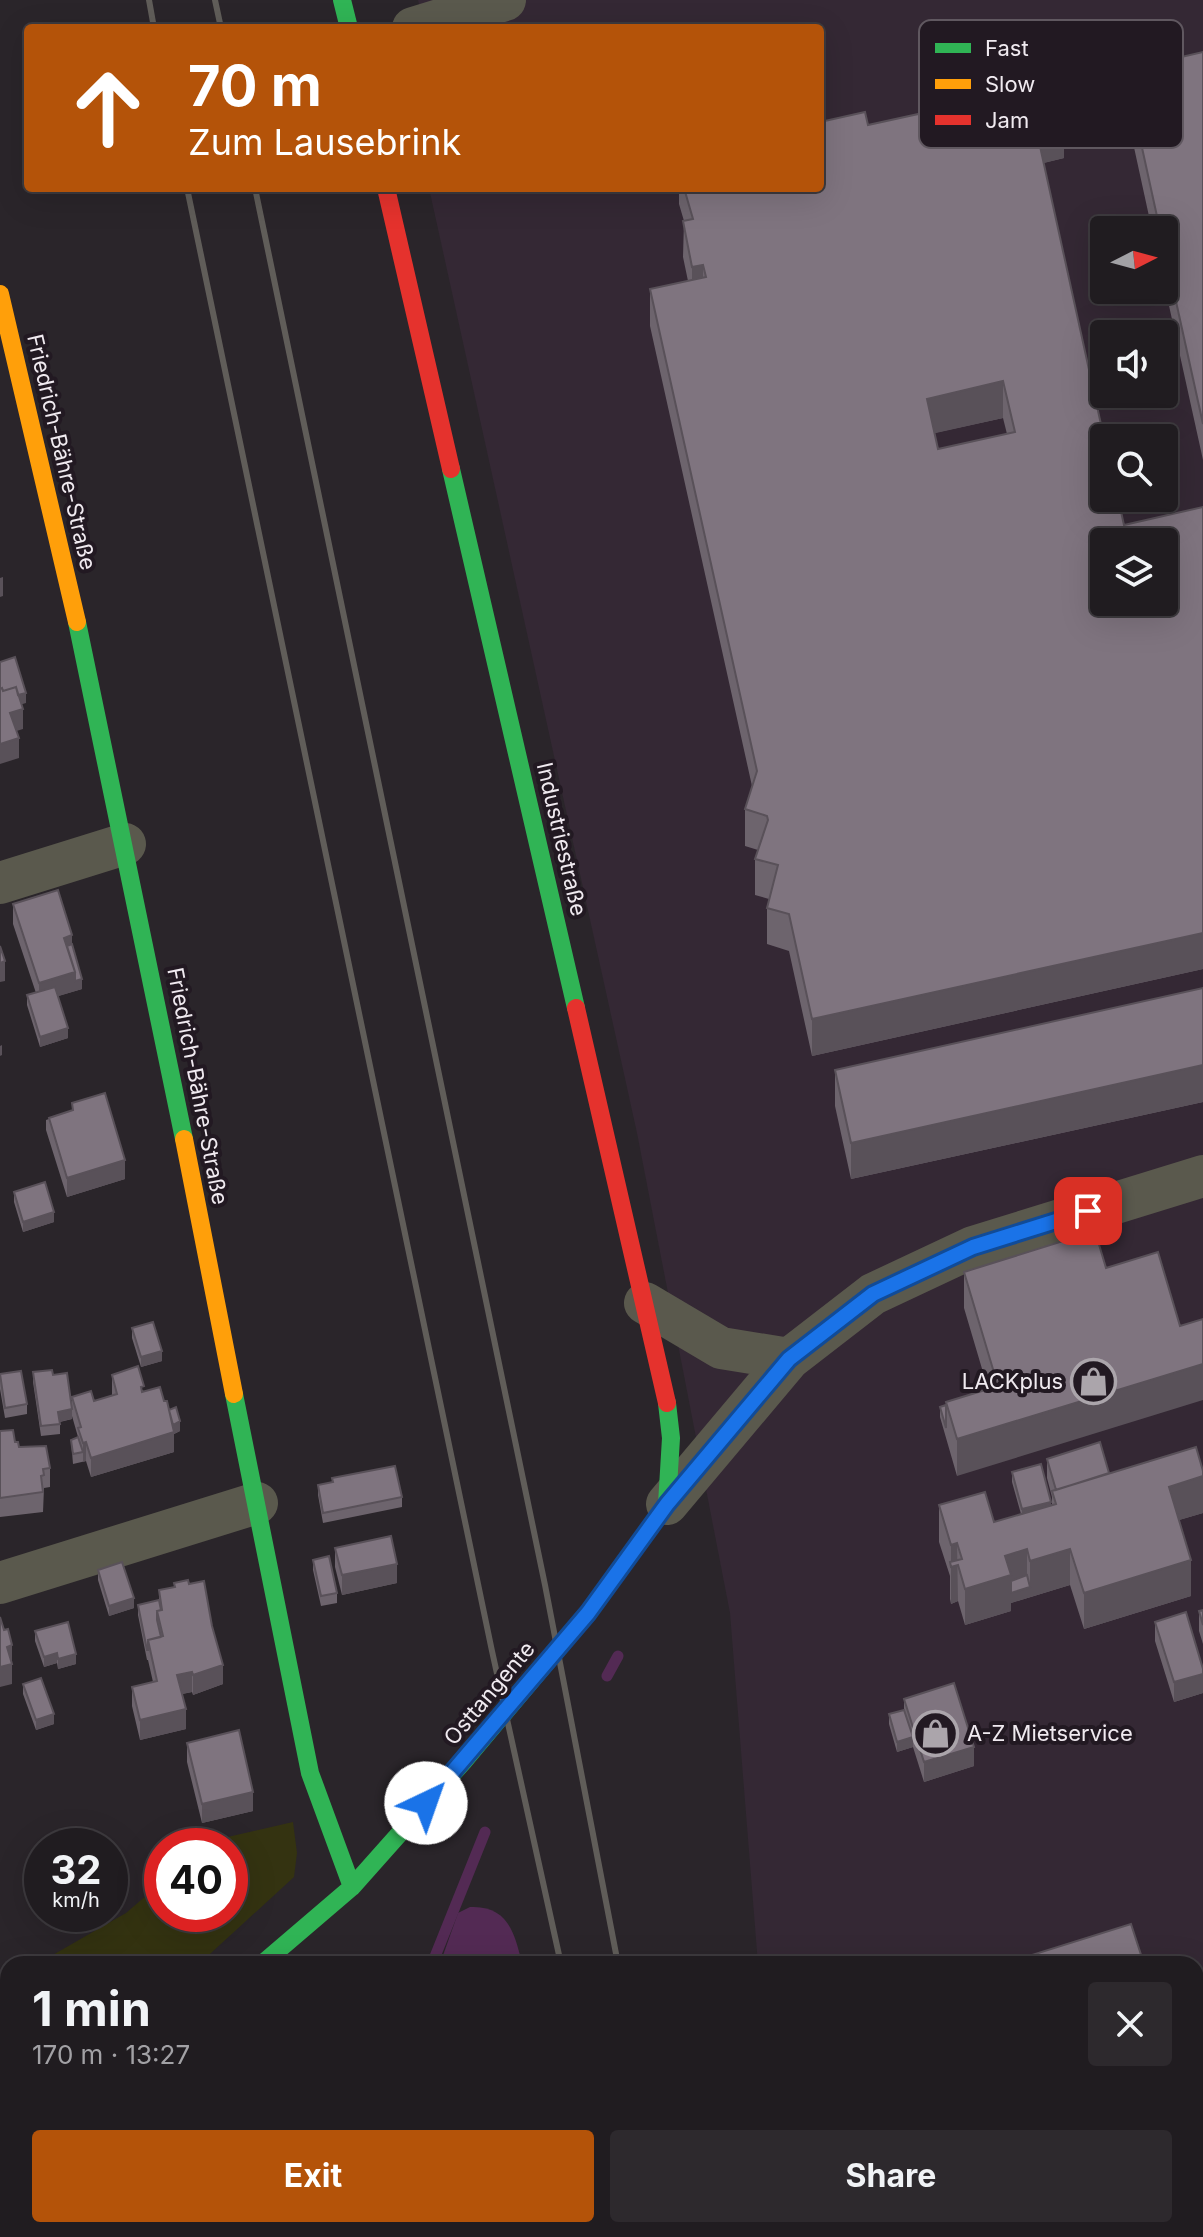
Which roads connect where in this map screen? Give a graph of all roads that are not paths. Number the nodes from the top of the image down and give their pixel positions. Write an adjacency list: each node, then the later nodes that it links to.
1 (342, 0): 3 (street)
2 (505, 0): 4 (street)
3 (348, 24)
4 (426, 24)
5 (387, 192): 10 (street, Industriestraße)
6 (0, 294): 7 (street, Friedrich-Bähre-Straße)
7 (125, 844): 8 (street); 12 (street, Friedrich-Bähre-Straße)
8 (0, 883)
9 (1203, 1176): 11 (street)
10 (645, 1303): 11 (street); 13 (street, Industriestraße)
11 (789, 1359): 13 (street)
12 (257, 1503): 14 (street); 15 (street, Friedrich-Bähre-Straße)
13 (667, 1504): 15 (street, Osttangente)
14 (0, 1583)
15 (352, 1887): 16 (street, Osttangente)
16 (271, 1956)

